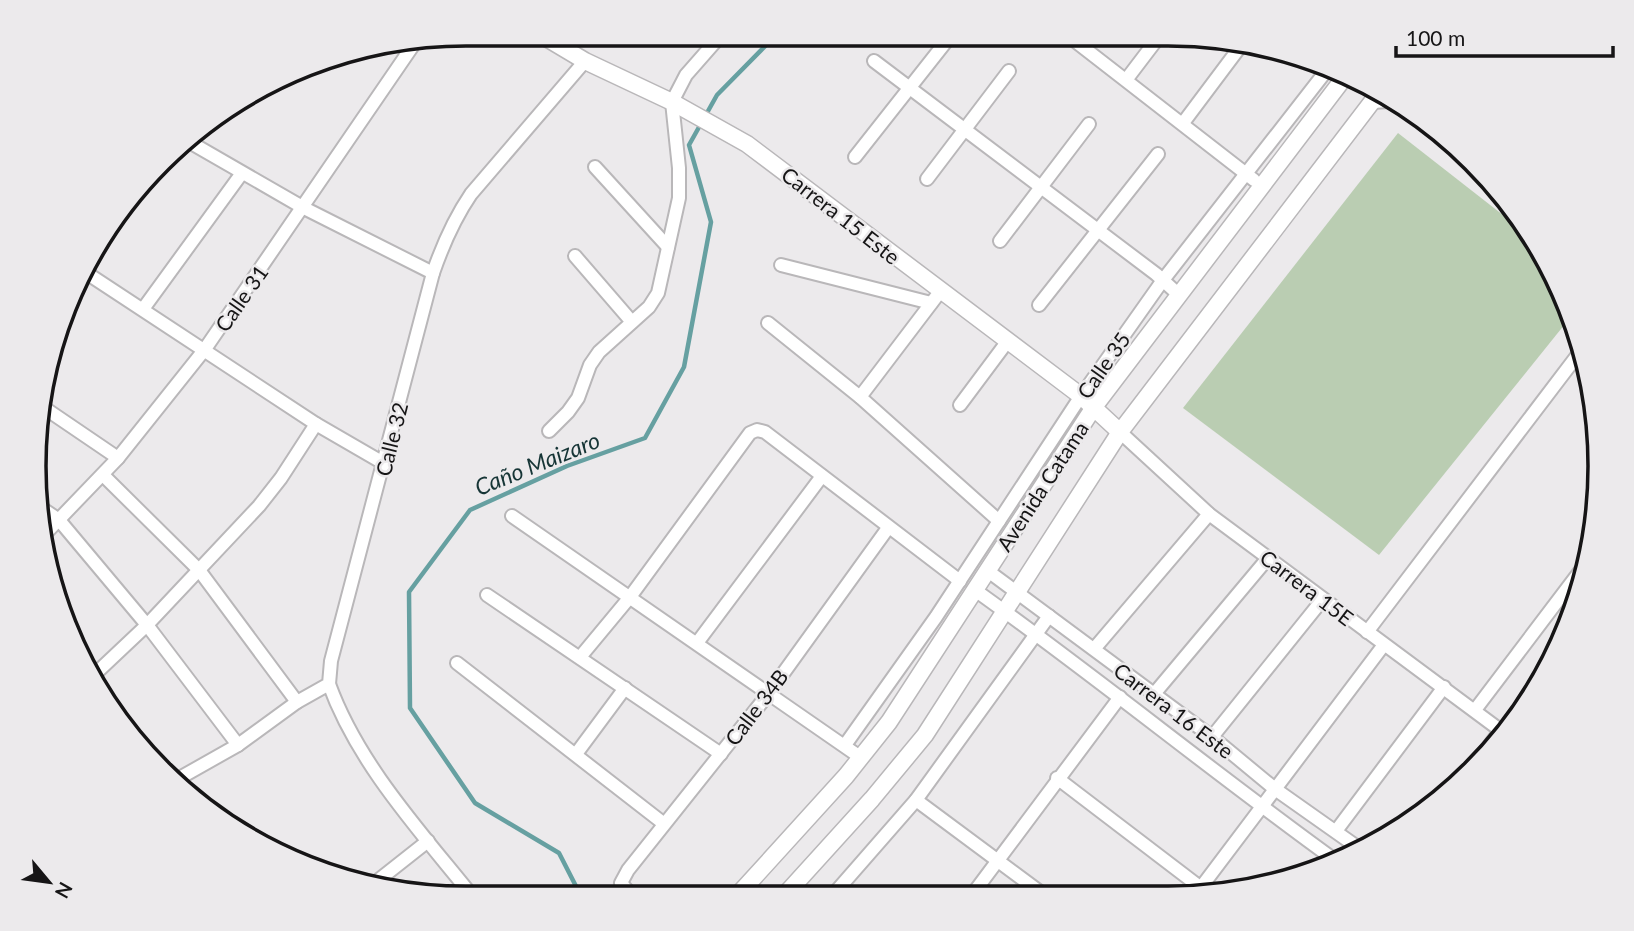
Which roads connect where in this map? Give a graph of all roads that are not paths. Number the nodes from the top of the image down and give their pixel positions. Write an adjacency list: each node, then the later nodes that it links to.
1 (562, 46): 8 (main road, Carrera 15 Este)
2 (711, 46): 16 (street)
3 (943, 46): 14 (street)
4 (1084, 46): 12 (street)
5 (1152, 46): 12 (street)
6 (411, 49): 29 (street, Calle 31)
7 (1237, 52): 17 (street)
8 (585, 61): 16 (main road, Carrera 15 Este); 35 (street, Calle 32)
9 (874, 61): 14 (street)
10 (1009, 71): 19 (street)
11 (1323, 75): 25 (street, Calle 35)
12 (1126, 80): 17 (street)
13 (1341, 83): 27 (main road, Avenida Catama)
14 (910, 88): 19 (street); 22 (street)
15 (1374, 100): 53 (main road, Avenida Catama)
16 (672, 102): 32 (street); 39 (main road, Carrera 15 Este)
17 (1183, 123): 25 (street)
18 (1089, 124): 28 (street)
19 (966, 129): 26 (street); 28 (street)
20 (195, 145): 24 (street)
21 (1158, 154): 30 (street)
22 (855, 157)
23 (595, 167): 32 (street)
24 (242, 173): 29 (street); 41 (street)
25 (1247, 175): 27 (street); 37 (street, Calle 35)
26 (927, 179)
27 (1262, 186): 38 (main road, Avenida Catama)
28 (1042, 187): 30 (street); 31 (street)
29 (304, 208): 35 (street); 45 (street, Calle 31)
30 (1098, 230): 37 (street); 40 (street)
31 (1000, 240)
32 (668, 247): 42 (street)
33 (575, 256): 42 (street)
34 (781, 265): 39 (street)
35 (433, 273): 55 (street, Calle 32)
36 (91, 276): 41 (street)
37 (1163, 280): 38 (street); 48 (street, Calle 35)
38 (1178, 294): 48 (main road, Avenida Catama)
39 (936, 297): 44 (main road, Carrera 15 Este); 47 (street)
40 (1039, 305)
41 (143, 309): 45 (street)
42 (632, 322): 52 (street)
43 (768, 323): 47 (street)
44 (1007, 342): 48 (main road, Carrera 15 Este); 49 (street)
45 (205, 349): 51 (street); 54 (street, Calle 31)
46 (1574, 359): 78 (street)
47 (860, 397): 62 (street)
48 (1087, 401): 53 (main road, Carrera 15 Este); 62 (street, Calle 35); 67 (main road, Avenida Catama)
49 (960, 405)
50 (49, 411): 54 (street)
51 (316, 424): 55 (street); 66 (street)
52 (549, 431)
53 (1120, 432): 59 (street, Carrera 15E); 71 (main road, Avenida Catama)
54 (118, 458): 56 (street, Calle 31)
55 (385, 464): 86 (street, Calle 32)
56 (103, 475): 61 (street, Calle 31); 66 (street)
57 (822, 476): 63 (street); 73 (street); 80 (street)
58 (48, 513): 61 (street)
59 (1209, 514): 65 (street, Carrera 15E); 82 (street)
60 (512, 516): 73 (street)
61 (59, 520): 64 (street, Calle 31); 77 (street)
62 (999, 521): 68 (street, Calle 35)
63 (888, 528): 68 (street); 89 (street, Calle 34B)
64 (51, 529)
65 (1268, 558): 74 (street, Carrera 15E); 90 (street)
66 (199, 570): 77 (street); 92 (street)
67 (988, 571): 70 (main road, Avenida Catama); 71 (street, Carrera 16 Este)
68 (960, 581): 97 (street, Calle 35)
69 (1571, 583): 93 (street)
70 (975, 590): 75 (street, Carrera 16 Este); 100 (main road, Avenida Catama)
71 (1018, 592): 75 (main road, Avenida Catama); 76 (street, Carrera 16 Este)
72 (487, 594): 83 (street)
73 (630, 597): 80 (street); 83 (street)
74 (1323, 600): 78 (street, Carrera 15E); 95 (street)
75 (1005, 613): 79 (street, Carrera 16 Este); 118 (main road, Avenida Catama)
76 (1049, 616): 79 (street); 82 (street, Carrera 16 Este)
77 (148, 625): 85 (street); 96 (street)
78 (1367, 632): 81 (street, Carrera 15E)
79 (1036, 636): 91 (street, Carrera 16 Este); 104 (street)
80 (697, 643): 89 (street)
81 (1383, 646): 87 (street, Carrera 15E); 103 (street)
82 (1094, 649): 90 (street, Carrera 16 Este)
83 (581, 656): 88 (street)
84 (457, 663): 98 (street)
85 (99, 670)
86 (329, 684): 92 (street); 108 (street)
87 (1444, 687): 93 (street, Carrera 15E); 107 (street)
88 (625, 688): 98 (street); 99 (street)
89 (769, 693): 97 (street); 99 (street, Calle 34B)
90 (1154, 694): 95 (street, Carrera 16 Este)
91 (1120, 697): 102 (street); 105 (street, Carrera 16 Este)
92 (297, 702): 96 (street)
93 (1475, 710): 94 (street, Carrera 15E)
94 (1497, 727)
95 (1212, 737): 103 (street, Carrera 16 Este)
96 (237, 745): 101 (street)
97 (845, 745): 100 (street)
98 (576, 754): 106 (street)
99 (721, 754): 106 (street, Calle 34B)
100 (860, 757): 117 (main road, Avenida Catama)
101 (183, 776)
102 (1057, 778): 111 (street); 114 (street)
103 (1275, 789): 105 (street); 107 (street, Carrera 16 Este)
104 (916, 800): 111 (street); 119 (street)
105 (1262, 807): 110 (street, Carrera 16 Este); 113 (street)
106 (663, 823): 116 (street, Calle 34B)
107 (1336, 831): 109 (street, Carrera 16 Este)
108 (428, 841): 112 (street); 115 (street)
109 (1352, 843)
110 (1327, 855)
111 (997, 859): 120 (street); 121 (street)
112 (383, 877)
113 (1208, 884)
114 (1193, 885)
115 (464, 886)
116 (624, 886)
117 (746, 886)
118 (793, 886)
119 (841, 886)
120 (978, 886)
121 (1032, 886)

